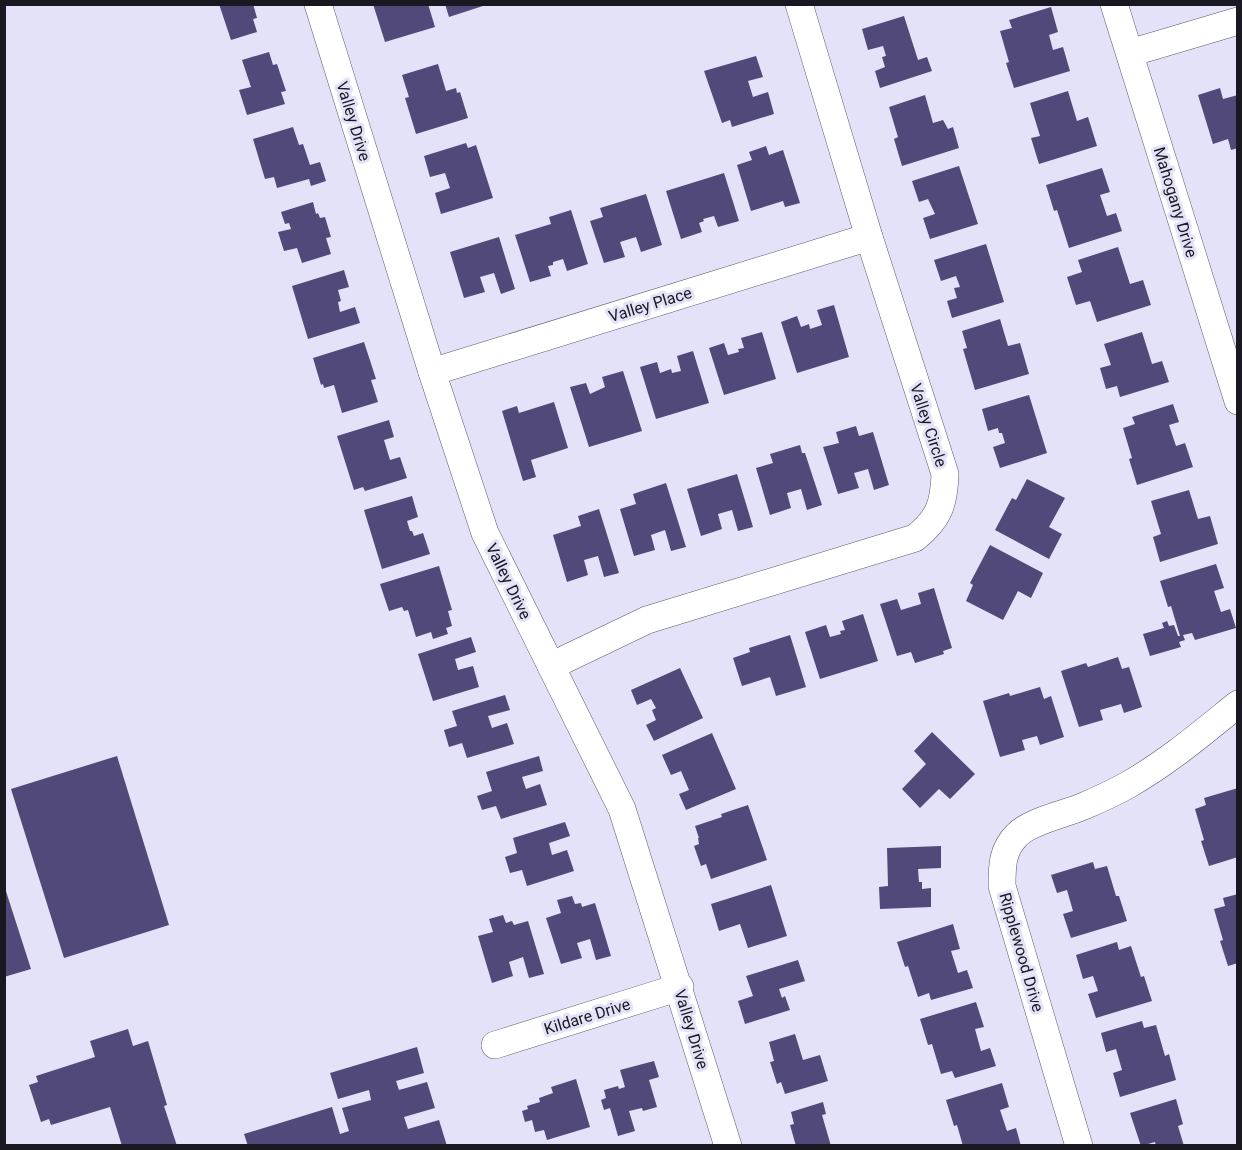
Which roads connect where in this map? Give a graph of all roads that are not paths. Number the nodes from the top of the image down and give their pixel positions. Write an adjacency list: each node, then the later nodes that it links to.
1 (318, 4): 8 (street, Valley Drive)
2 (799, 4): 6 (street, Valley Circle)
3 (1114, 4): 5 (street, Mahogany Drive)
4 (1238, 21): 5 (street)
5 (1130, 53): 7 (street, Mahogany Drive)
6 (869, 237): 8 (street, Valley Place); 10 (street, Valley Circle)
7 (1229, 344): 9 (street, Mahogany Drive)
8 (432, 372): 10 (street, Valley Drive)
9 (1238, 401)
10 (551, 666): 12 (street, Valley Drive)
11 (1238, 704): 15 (street, Ripplewood Drive)
12 (680, 987): 13 (street, Kildare Drive); 14 (street, Valley Drive)
13 (495, 1045)
14 (728, 1146)
15 (1079, 1146)

